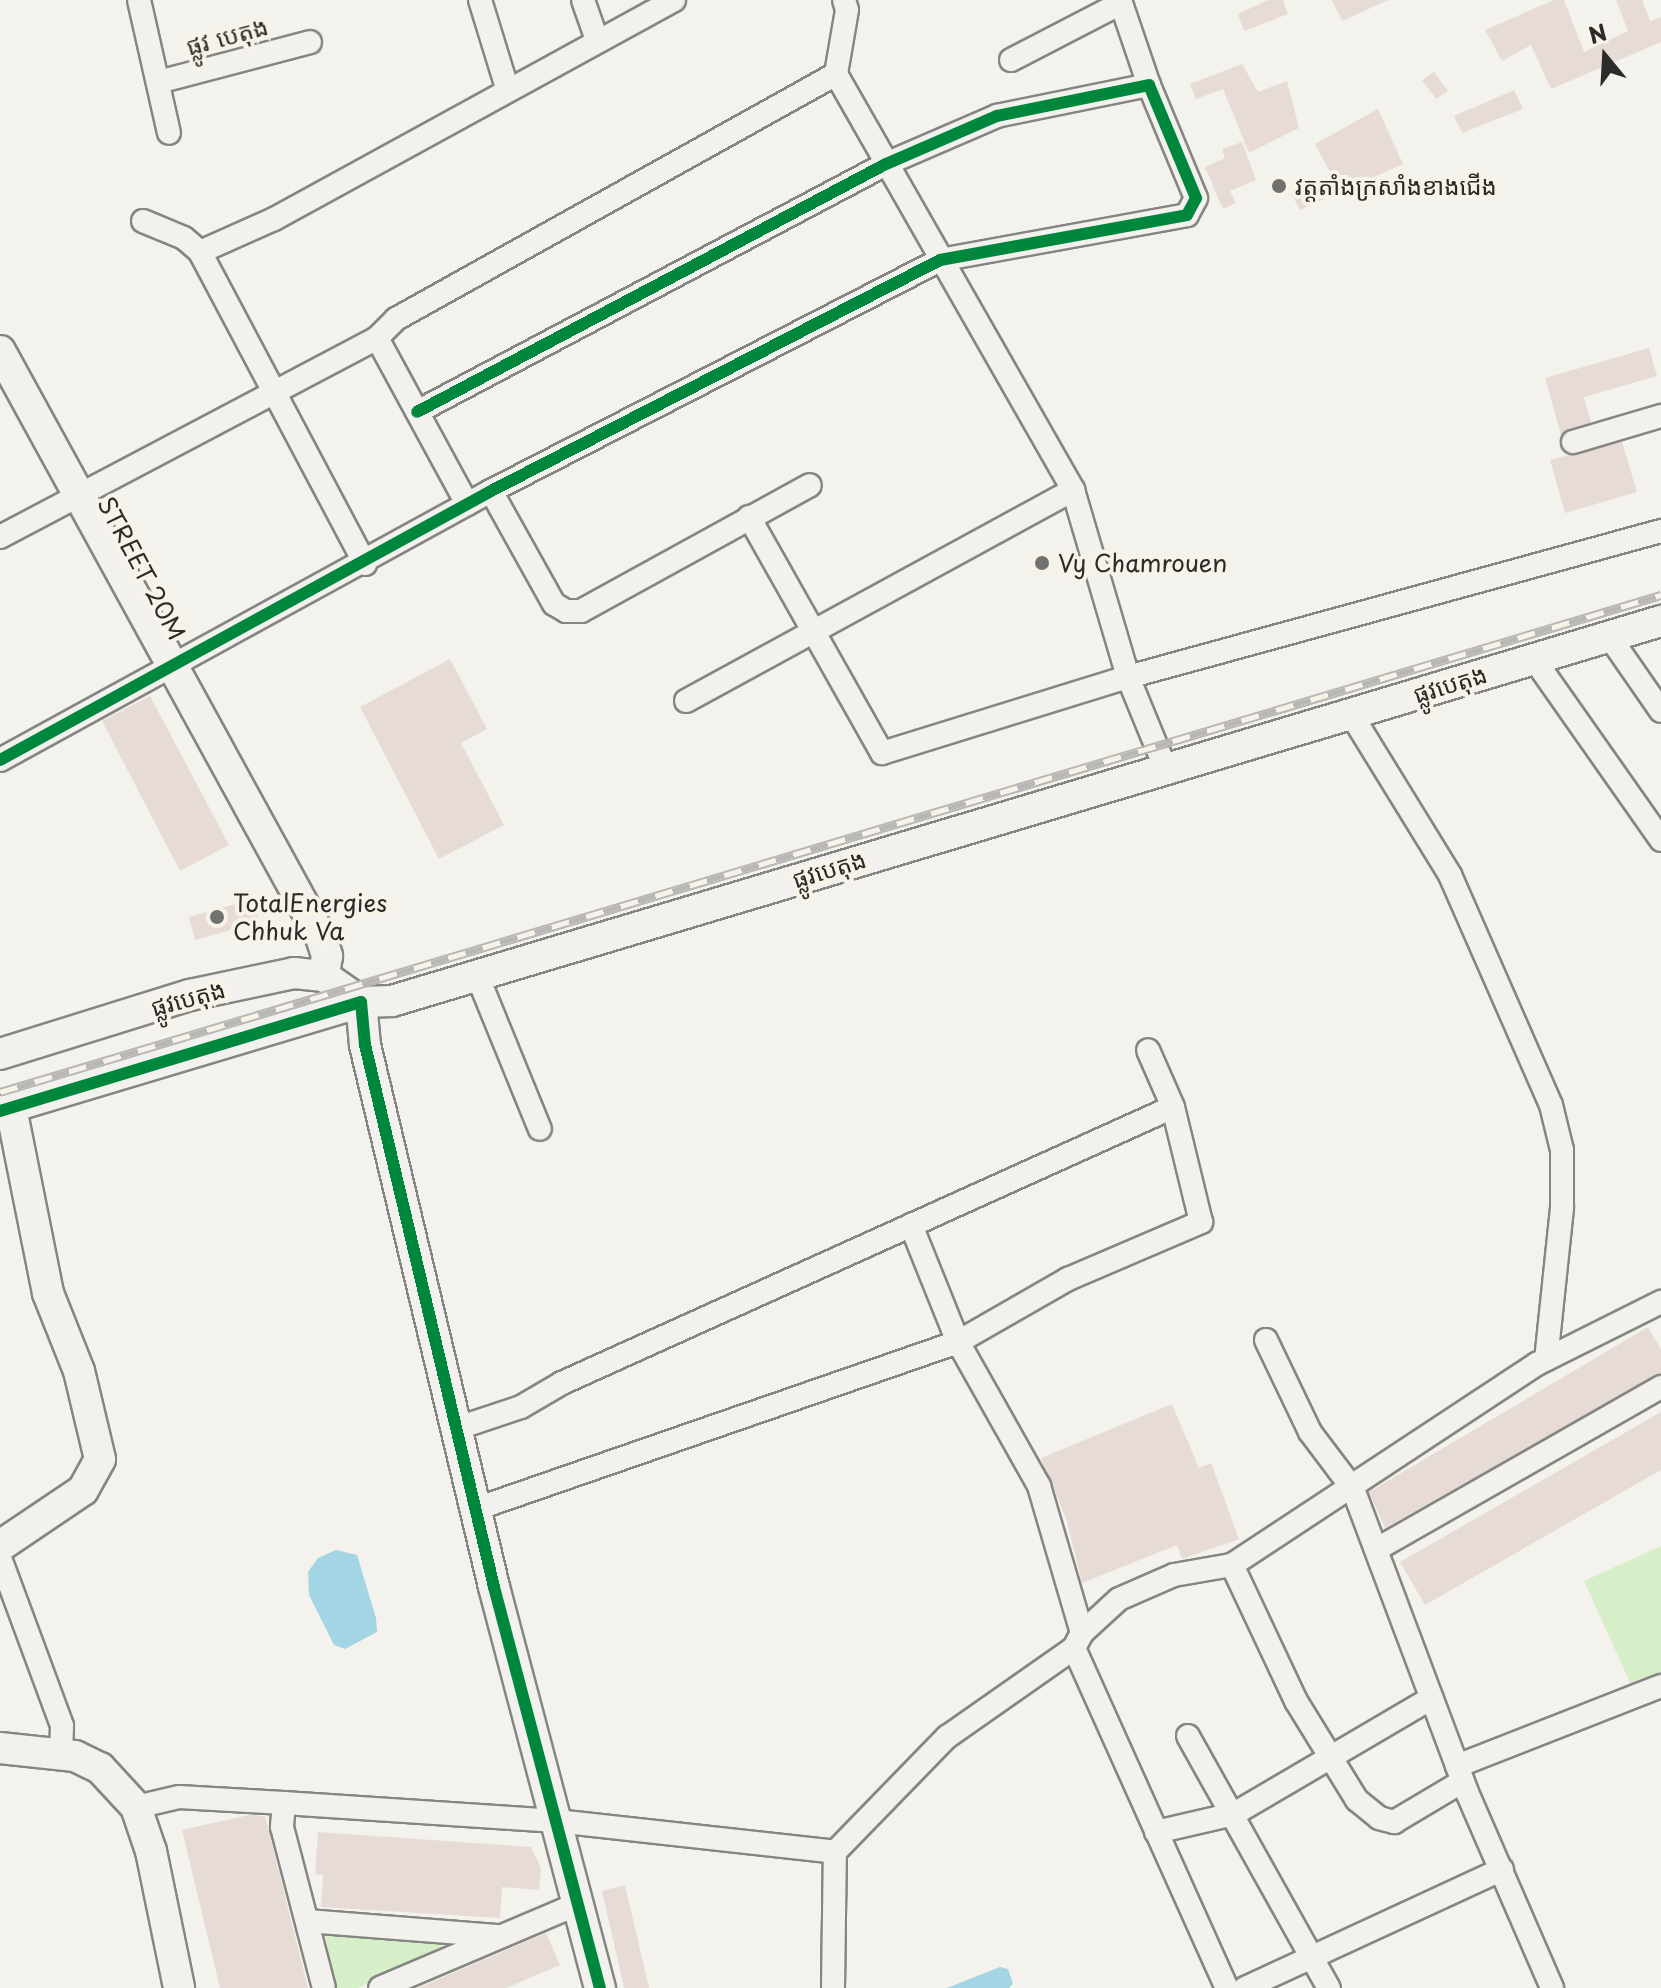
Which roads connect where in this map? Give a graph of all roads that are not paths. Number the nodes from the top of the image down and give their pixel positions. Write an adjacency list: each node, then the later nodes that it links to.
1 (139, 0): 11 (street)
2 (480, 0): 13 (street)
3 (583, 0): 7 (street)
4 (674, 0): 7 (street)
5 (844, 0): 10 (street)
6 (1121, 2): 9 (street); 12 (street)
7 (597, 40): 13 (street)
8 (310, 42): 11 (street, ផ្លូវ បេតុង)
9 (1011, 60)
10 (836, 74): 15 (street); 19 (street)
11 (158, 82): 14 (street)
12 (1149, 85): 15 (street); 18 (street)
13 (507, 88): 17 (street)
14 (169, 133)
15 (884, 165): 18 (street); 22 (street)
16 (143, 221): 17 (street)
17 (200, 252): 21 (street)
18 (940, 260): 26 (street); 27 (street)
19 (377, 338): 21 (street); 22 (street)
20 (0, 351): 28 (street, STREET 20M)
21 (273, 391): 28 (street); 33 (street)
22 (417, 412): 29 (street)
23 (1661, 416): 24 (street)
24 (1573, 442)
25 (810, 485): 30 (street)
26 (1073, 490): 35 (street); 39 (street)
27 (491, 491): 29 (street); 30 (street)
28 (78, 496): 32 (street); 38 (street, STREET 20M)
29 (467, 504): 33 (street)
30 (749, 517): 35 (street)
31 (1661, 531): 39 (street)
32 (0, 537)
33 (365, 564): 38 (street)
34 (1661, 621): 36 (street, ផ្លូវបេតុង)
35 (813, 634): 39 (street); 40 (street)
36 (1609, 636): 37 (street, ផ្លូវបេតុង); 41 (street)
37 (1534, 659): 42 (street, ផ្លូវបេតុង); 45 (street)
38 (171, 668): 43 (street); 47 (street, STREET 20M)
39 (1128, 677): 44 (street)
40 (686, 701)
41 (1661, 711)
42 (1351, 714): 44 (street, ផ្លូវបេតុង); 58 (street)
43 (0, 760)
44 (1165, 767): 46 (street, ផ្លូវបេតុង)
45 (1661, 840)
46 (477, 975): 48 (street, ផ្លូវបេតុង); 53 (street)
47 (324, 976): 48 (street); 50 (street, ផ្លូវបេតុង)
48 (361, 1002): 52 (street, ផ្លូវបេតុង); 60 (street)
49 (1148, 1050): 51 (street)
50 (0, 1054)
51 (1173, 1107): 54 (street); 57 (street)
52 (6, 1109): 63 (street)
53 (540, 1129)
54 (911, 1225): 57 (street); 60 (street)
55 (1658, 1310): 58 (street)
56 (1266, 1340): 61 (street)
57 (958, 1342): 62 (street); 67 (street)
58 (1546, 1359): 61 (street)
59 (1661, 1387): 64 (street)
60 (458, 1428): 62 (street)
61 (1353, 1489): 64 (street); 66 (street)
62 (476, 1509): 78 (street)
63 (0, 1546)
64 (1377, 1549): 69 (street)
65 (0, 1558): 72 (street)
66 (1232, 1565): 67 (street); 73 (street)
67 (1078, 1640): 79 (street); 80 (street)
68 (1661, 1686): 74 (street)
69 (1432, 1698): 73 (street); 74 (street)
70 (1188, 1736): 77 (street)
71 (0, 1748): 72 (street)
72 (61, 1750): 76 (street)
73 (1329, 1761): 74 (street); 77 (street)
74 (1460, 1773): 81 (street)
75 (284, 1803): 76 (street); 78 (street); 83 (street)
76 (136, 1807): 86 (street)
77 (1234, 1814): 79 (street); 85 (street)
78 (556, 1821): 80 (street); 82 (street)
79 (1156, 1832): 91 (street)
80 (835, 1852): 90 (street)
81 (1502, 1869): 85 (street); 94 (street)
82 (578, 1904): 84 (street); 89 (street)
83 (307, 1921): 84 (street); 87 (street)
84 (501, 1937): 88 (street)
85 (1310, 1958): 92 (street); 93 (street)
86 (179, 1988)
87 (324, 1988)
88 (380, 1988)
89 (600, 1988)
90 (833, 1988)
91 (1227, 1988)
92 (1245, 1988)
93 (1329, 1988)
94 (1552, 1988)

